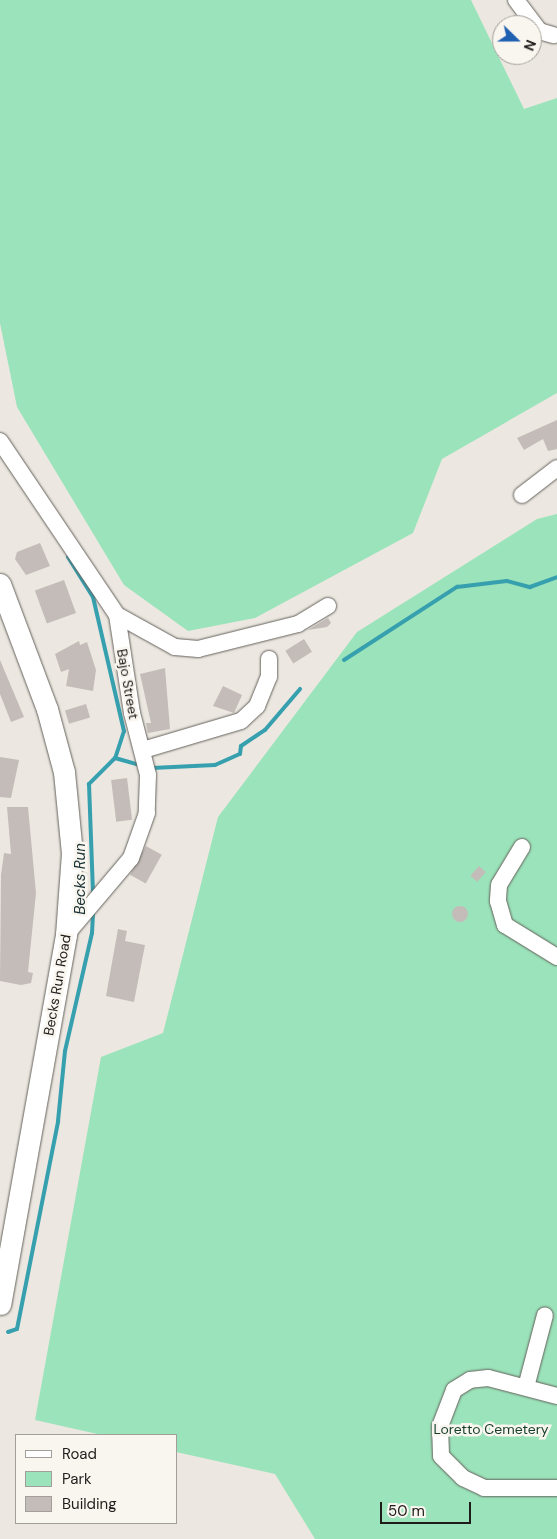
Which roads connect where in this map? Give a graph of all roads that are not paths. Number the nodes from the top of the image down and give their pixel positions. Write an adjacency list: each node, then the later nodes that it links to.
1 (516, 0): 2 (street)
2 (553, 35)
3 (0, 441): 8 (street, Bajo Street)
4 (557, 468): 5 (street)
5 (522, 495)
6 (0, 584): 12 (main road, Becks Run Road)
7 (328, 606): 8 (street)
8 (117, 615): 10 (street, Bajo Street)
9 (269, 659): 10 (street)
10 (144, 754): 12 (street, Bajo Street)
11 (522, 847): 13 (street)
12 (66, 935): 14 (main road, Becks Run Road)
13 (557, 957)
14 (0, 1304)
15 (546, 1315): 16 (street)
16 (526, 1387): 17 (street); 18 (street)
17 (557, 1396)
18 (557, 1488)

